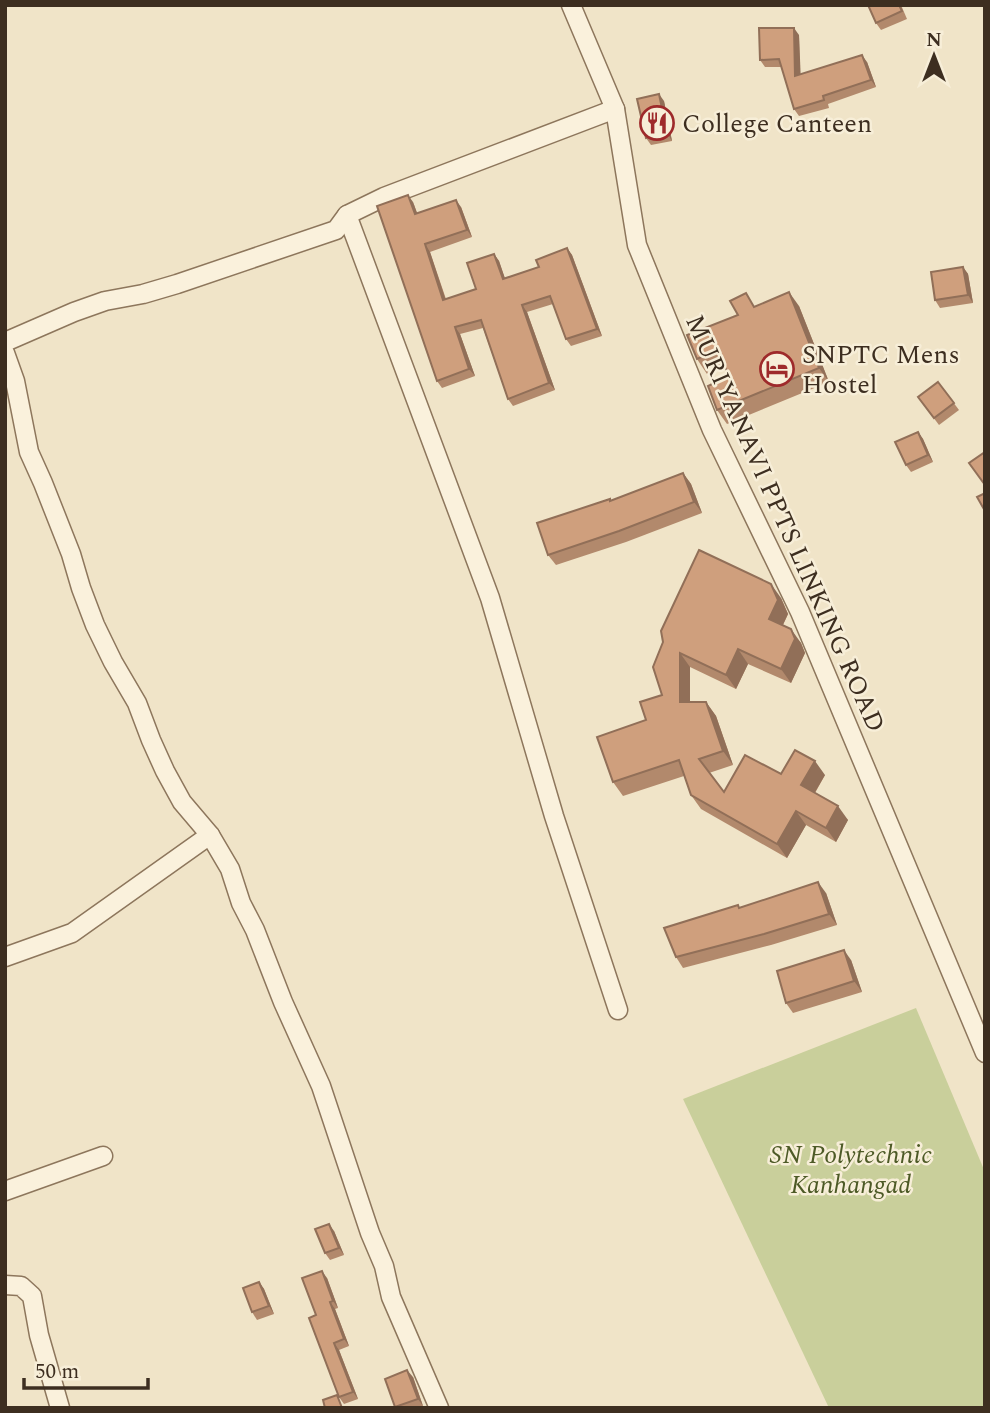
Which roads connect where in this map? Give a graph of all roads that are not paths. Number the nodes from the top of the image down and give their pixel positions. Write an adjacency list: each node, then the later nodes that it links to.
1 (571, 5): 2 (street, MURIYANAVI PPTS LINKING ROAD)
2 (615, 109): 3 (street); 9 (street, MURIYANAVI PPTS LINKING ROAD)
3 (347, 215): 4 (street); 8 (street)
4 (5, 341)
5 (5, 353): 6 (street)
6 (209, 835): 7 (street); 14 (street)
7 (5, 957)
8 (618, 1010)
9 (985, 1053)
10 (103, 1156): 11 (street)
11 (5, 1191)
12 (5, 1285): 13 (street)
13 (60, 1408)
14 (439, 1408)

